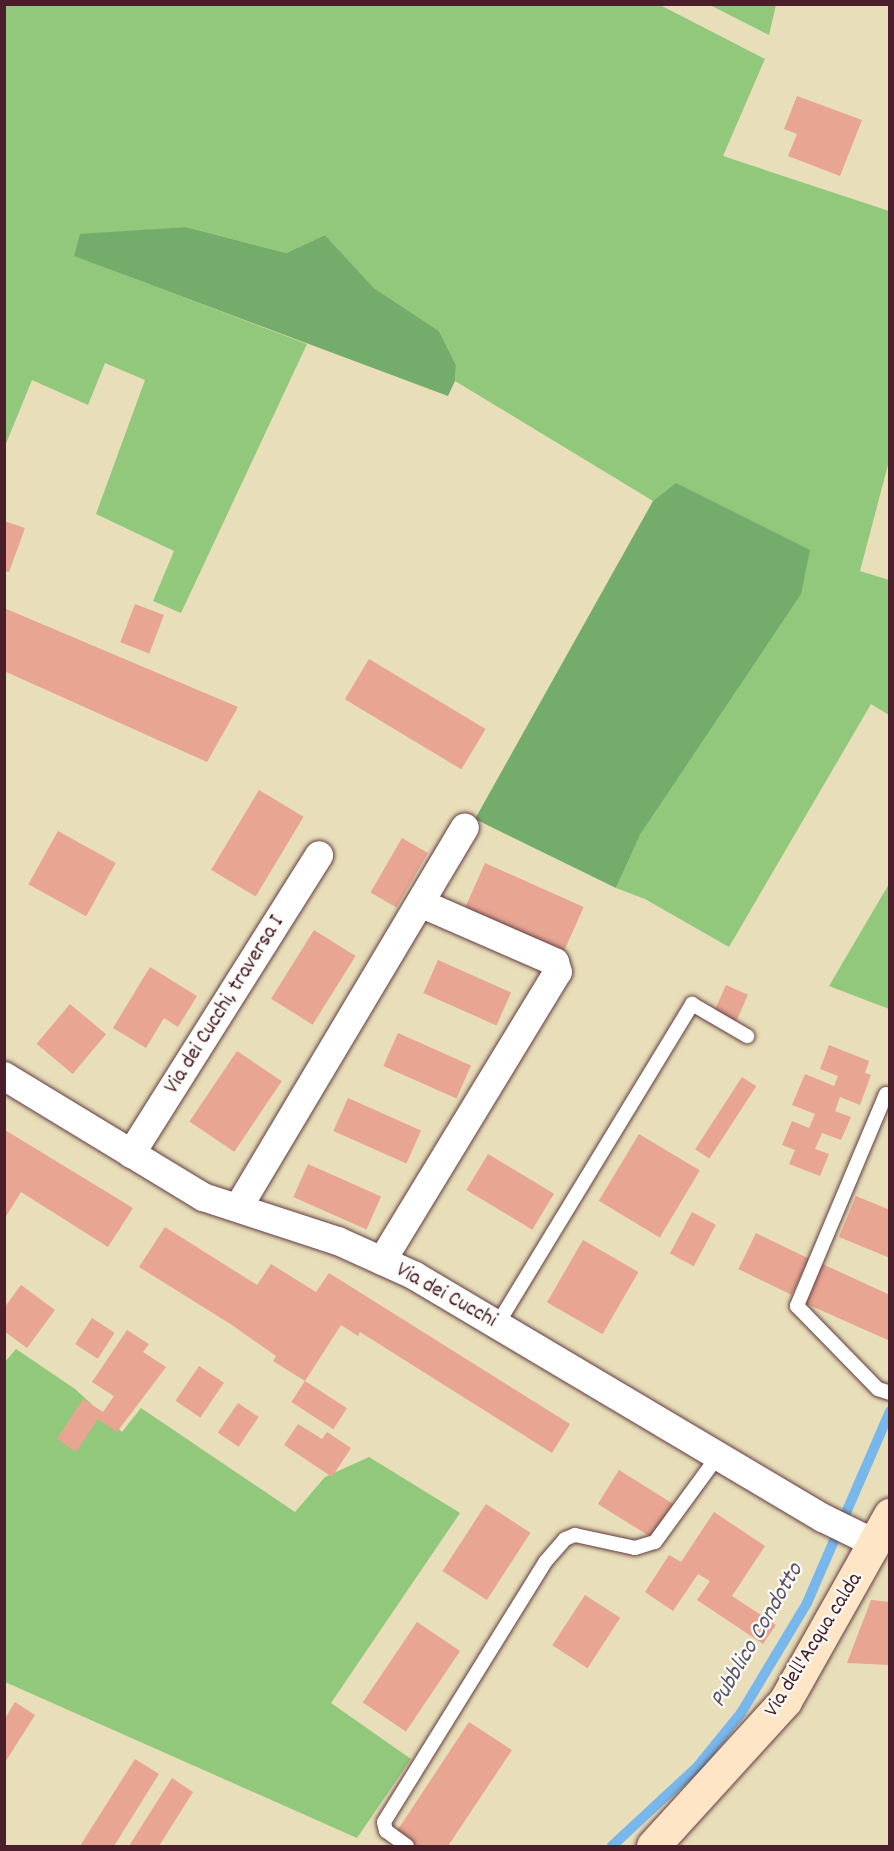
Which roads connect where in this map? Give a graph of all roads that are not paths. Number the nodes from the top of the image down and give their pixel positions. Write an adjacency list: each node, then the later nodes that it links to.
1 (465, 827): 3 (street)
2 (319, 855): 7 (street, Via dei Cucchi, traversa I)
3 (420, 903): 8 (street); 9 (street)
4 (747, 1036): 10 (lane)
5 (4, 1076): 7 (street, Via dei Cucchi)
6 (886, 1094): 11 (lane)
7 (131, 1154): 8 (street, Via dei Cucchi)
8 (238, 1208): 9 (street, Via dei Cucchi)
9 (382, 1261): 10 (street, Via dei Cucchi)
10 (497, 1325): 12 (street, Via dei Cucchi)
11 (890, 1393)
12 (717, 1456): 13 (street, Via dei Cucchi); 14 (lane)
13 (883, 1530): 15 (street, Via dell'Acqua calda)
14 (407, 1846)
15 (653, 1846)

